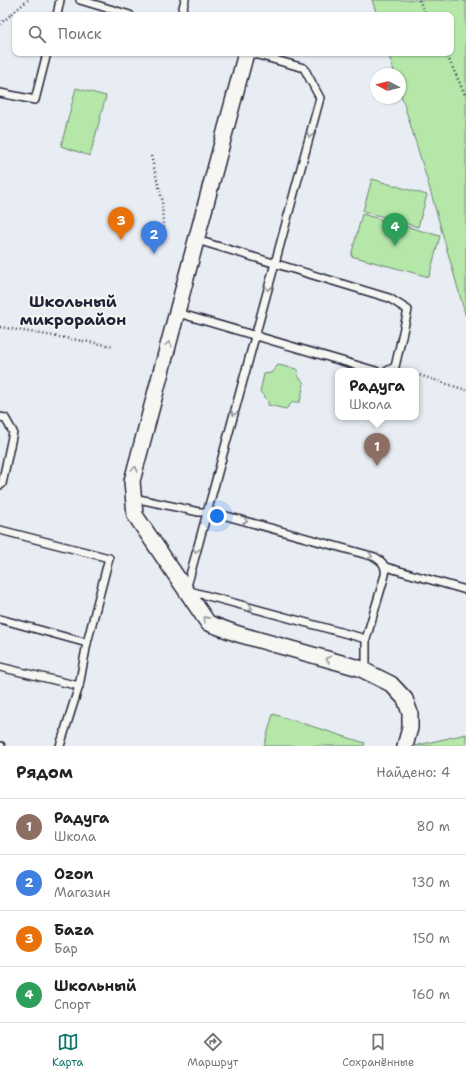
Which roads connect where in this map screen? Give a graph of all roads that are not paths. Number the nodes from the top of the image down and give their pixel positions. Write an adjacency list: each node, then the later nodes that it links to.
1 (60, 0): 5 (lane)
2 (80, 0): 4 (lane)
3 (185, 0): 7 (lane)
4 (104, 3): 6 (lane)
5 (58, 12)
6 (124, 12)
7 (182, 12)
8 (46, 56): 11 (lane)
9 (245, 56): 12 (street)
10 (262, 56): 13 (lane, one-way to 13)
11 (0, 94)
12 (197, 240): 13 (lane); 14 (street)
13 (275, 264): 15 (lane, one-way to 15); 17 (lane)
14 (178, 313): 15 (lane); 20 (street, one-way to 14)
15 (255, 335): 16 (lane); 21 (lane, one-way to 21)
16 (366, 368)
17 (393, 368)
18 (0, 417): 19 (lane)
19 (0, 484)
20 (134, 498): 21 (lane); 24 (street)
21 (207, 512): 23 (lane, one-way to 23); 24 (lane, one-way to 24)
22 (0, 530): 28 (lane)
23 (386, 567): 25 (lane); 27 (lane)
24 (186, 590): 27 (lane, one-way to 27); 30 (street, one-way to 24)
25 (466, 590)
26 (0, 619): 28 (lane)
27 (366, 640): 30 (lane)
28 (87, 643): 31 (lane)
29 (0, 666): 31 (lane)
30 (366, 671): 33 (street)
31 (79, 686): 32 (lane)
32 (60, 746)
33 (405, 746)

